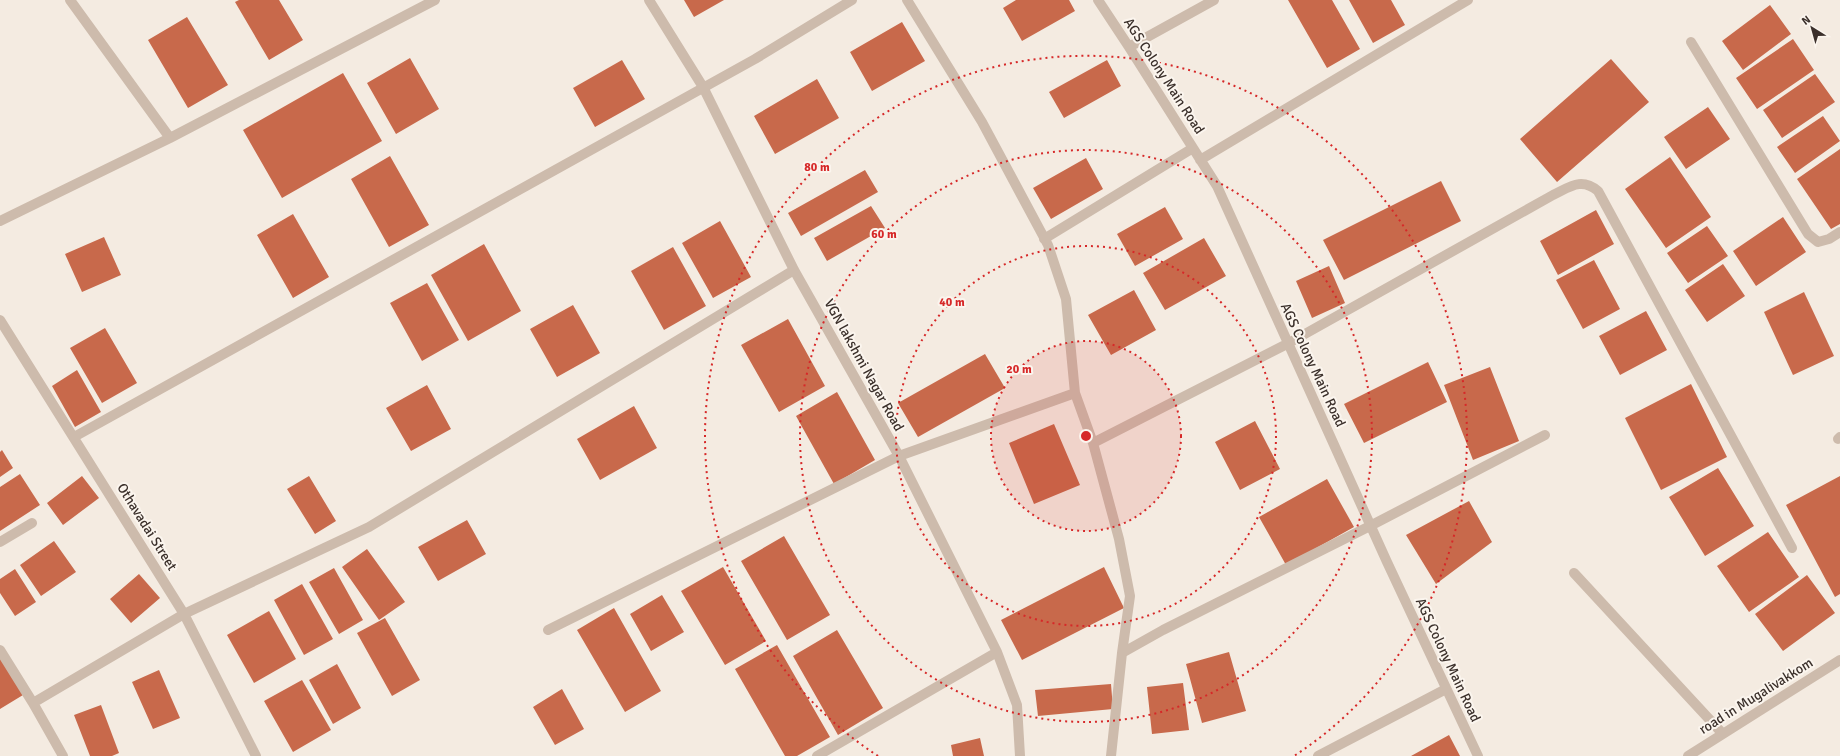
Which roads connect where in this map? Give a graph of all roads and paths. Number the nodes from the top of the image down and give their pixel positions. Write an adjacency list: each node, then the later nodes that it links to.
1 (70, 0): 12 (street)
2 (435, 0): 12 (street)
3 (649, 0): 11 (street, VGN lakshmi Nagar Road)
4 (852, 0): 11 (street)
5 (907, 0): 17 (street)
6 (1098, 0): 10 (street, AGS Colony Main Road)
7 (1214, 0): 10 (street)
8 (1468, 0): 14 (street)
9 (1691, 42): 16 (street)
10 (1129, 46): 13 (street, AGS Colony Main Road)
11 (703, 87): 18 (street, VGN lakshmi Nagar Road); 23 (street)
12 (170, 138): 15 (street)
13 (1193, 148): 14 (street, AGS Colony Main Road); 17 (street)
14 (1200, 160): 20 (street, AGS Colony Main Road)
15 (0, 221)
16 (1840, 232)
17 (1044, 239): 21 (street)
18 (794, 270): 25 (street, VGN lakshmi Nagar Road); 31 (street)
19 (0, 320): 23 (street, Othavadai Street)
20 (1287, 344): 24 (street); 27 (street, AGS Colony Main Road); 29 (street)
21 (1075, 393): 24 (street); 25 (street)
22 (1545, 435): 27 (street)
23 (74, 437): 31 (street, Othavadai Street)
24 (1093, 443): 35 (street)
25 (899, 456): 32 (street); 34 (street, VGN lakshmi Nagar Road)
26 (32, 523): 28 (street)
27 (1370, 526): 35 (street); 37 (street, AGS Colony Main Road)
28 (0, 542)
29 (1792, 548)
30 (1574, 573): 39 (street)
31 (184, 614): 38 (street); 41 (street, Othavadai Street)
32 (548, 630)
33 (0, 650): 38 (street)
34 (997, 652): 42 (street); 43 (street, VGN lakshmi Nagar Road)
35 (1122, 653): 44 (street)
36 (1840, 660): 39 (street, road in Mugalivakkom)
37 (1446, 689): 45 (street); 46 (street, AGS Colony Main Road)
38 (33, 703): 40 (street)
39 (1722, 733): 47 (street, road in Mugalivakkom)
40 (63, 756)
41 (256, 756)
42 (817, 756)
43 (1020, 756)
44 (1111, 756)
45 (1318, 756)
46 (1478, 756)
47 (1688, 756)

